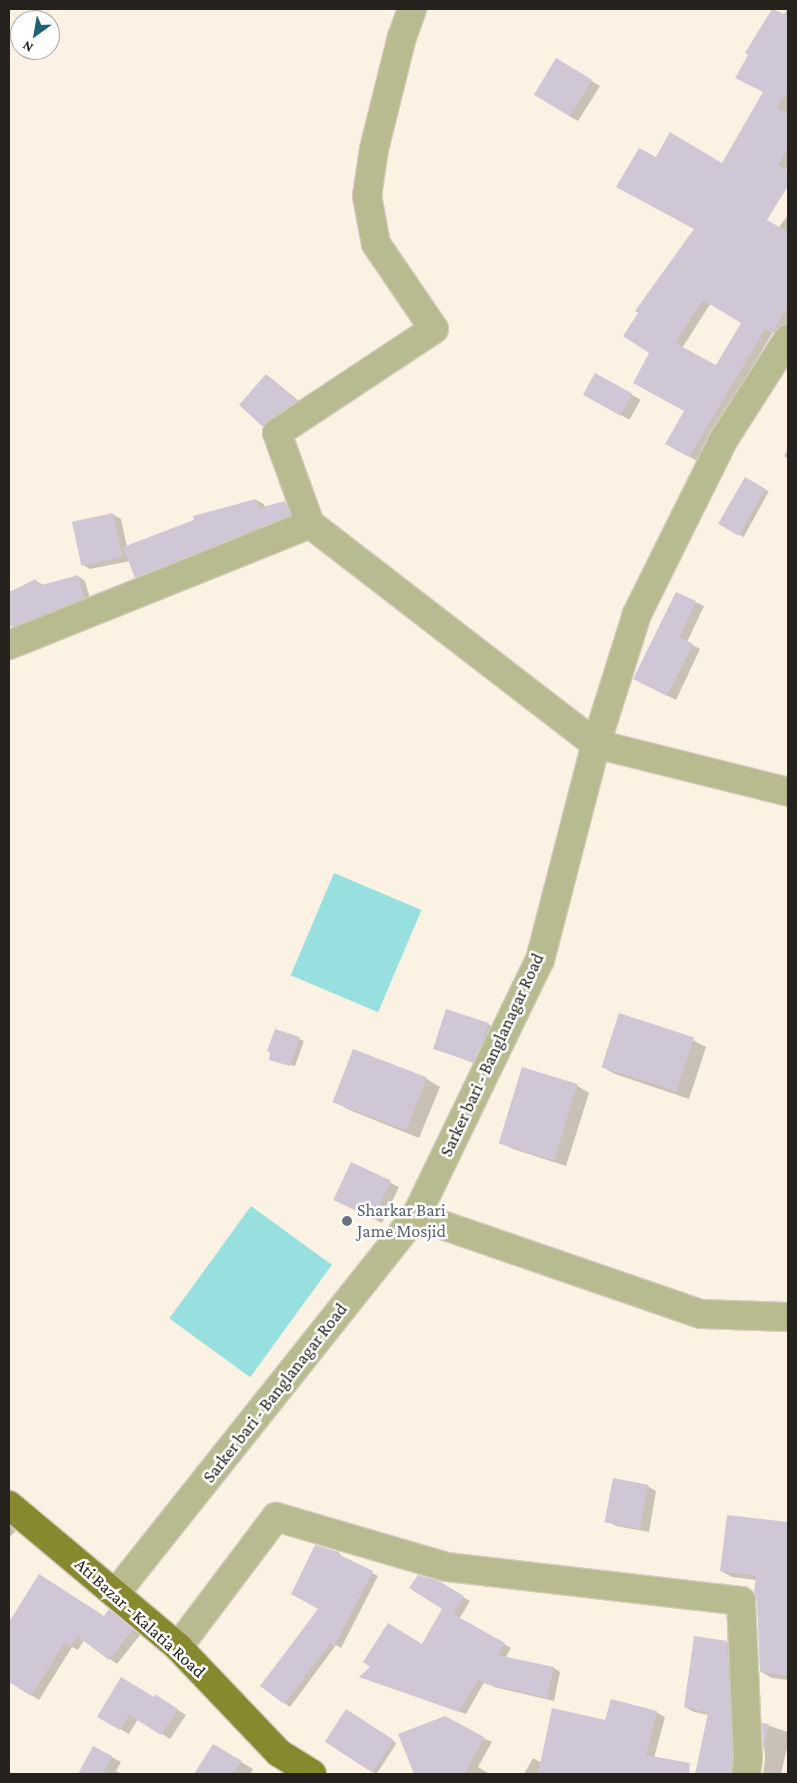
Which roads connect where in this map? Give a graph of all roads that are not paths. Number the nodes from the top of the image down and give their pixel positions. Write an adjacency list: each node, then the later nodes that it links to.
1 (412, 9): 3 (street)
2 (788, 339): 5 (street, Sarker bari - Banglanagar Road)
3 (310, 524): 4 (street); 5 (street)
4 (9, 645)
5 (596, 744): 6 (street); 7 (street, Sarker bari - Banglanagar Road)
6 (788, 792)
7 (416, 1216): 8 (street); 10 (street, Sarker bari - Banglanagar Road)
8 (788, 1317)
9 (9, 1505): 10 (main road, Ati Bazar - Kalatia Road)
10 (115, 1594): 11 (main road, Ati Bazar - Kalatia Road)
11 (178, 1647): 12 (main road, Ati Bazar - Kalatia Road); 13 (street)
12 (312, 1774)
13 (746, 1774)

